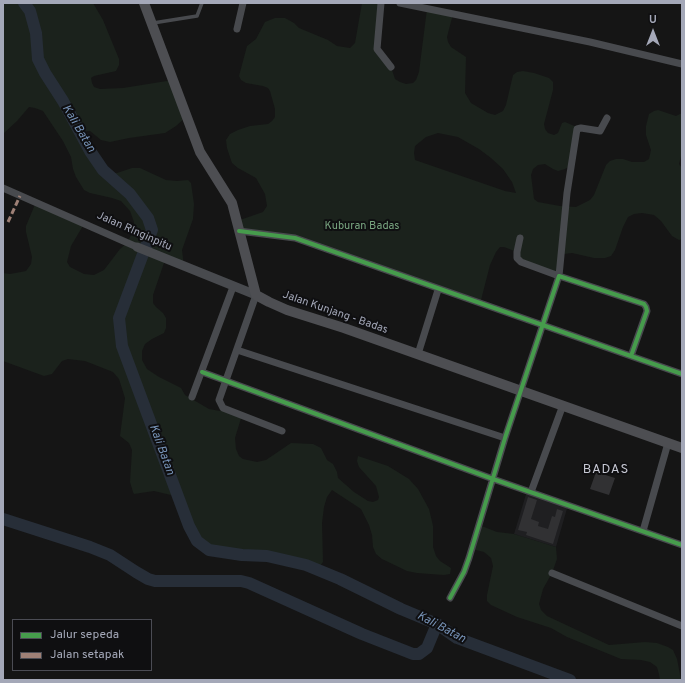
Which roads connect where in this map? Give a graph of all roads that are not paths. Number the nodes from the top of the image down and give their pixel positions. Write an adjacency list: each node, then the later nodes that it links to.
1 (144, 3): 6 (main road)
2 (202, 3): 6 (lane)
3 (243, 3): 7 (street)
4 (381, 3): 9 (street)
5 (400, 3): 8 (street)
6 (152, 24): 12 (main road)
7 (237, 29)
8 (682, 64)
9 (391, 67)
10 (607, 118): 15 (street)
11 (3, 188): 14 (street, Jalan RInginpitu)
12 (239, 231): 17 (street); 18 (main road)
13 (520, 238): 15 (street)
14 (137, 247): 16 (street, Jalan RInginpitu)
15 (558, 276): 19 (street); 22 (street)
16 (233, 286): 18 (street, Jalan RInginpitu); 23 (street)
17 (438, 290): 19 (street); 21 (street)
18 (256, 295): 20 (street); 21 (main road, Jalan Kunjang - Badas)
19 (542, 324): 22 (street); 26 (street)
20 (237, 350): 25 (street); 30 (street)
21 (418, 354): 26 (main road, Jalan Kunjang - Badas)
22 (631, 356): 24 (street)
23 (202, 372): 25 (street); 27 (street)
24 (682, 374)
25 (226, 381): 29 (street); 33 (street)
26 (521, 390): 28 (main road, Jalan Kunjang - Badas); 30 (street)
27 (192, 397)
28 (563, 405): 31 (main road, Jalan Kunjang - Badas); 34 (street)
29 (282, 431)
30 (505, 438): 33 (street)
31 (668, 443): 32 (main road, Jalan Kunjang - Badas); 35 (street)
32 (682, 448)
33 (493, 479): 34 (street); 38 (street)
34 (530, 492): 35 (street)
35 (643, 531): 36 (street)
36 (682, 544)
37 (552, 573): 39 (street)
38 (450, 598)
39 (682, 626)

